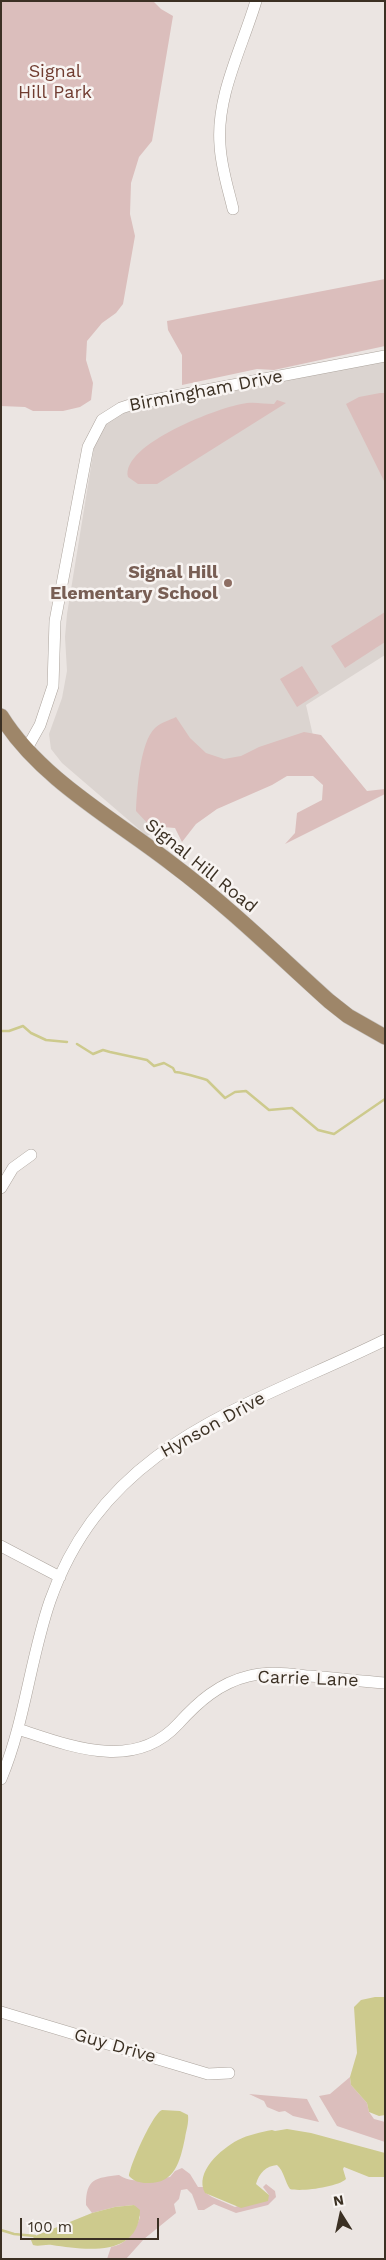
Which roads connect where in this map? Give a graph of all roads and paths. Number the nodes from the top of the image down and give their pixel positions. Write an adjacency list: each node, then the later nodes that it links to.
1 (256, 1): 2 (street)
2 (233, 209)
3 (385, 356): 5 (street, Birmingham Drive)
4 (1, 716): 5 (main road, Signal Hill Road)
5 (26, 750): 6 (main road, Signal Hill Road)
6 (385, 1037)
7 (31, 1155): 8 (street)
8 (1, 1188)
9 (385, 1340): 11 (street, Hynson Drive)
10 (1, 1546): 11 (street)
11 (60, 1577): 13 (street, Hynson Drive)
12 (385, 1683): 13 (street, Carrie Lane)
13 (18, 1729): 14 (street, Hynson Drive)
14 (1, 1779)
15 (1, 2012): 16 (street, Guy Drive)
16 (229, 2073)

